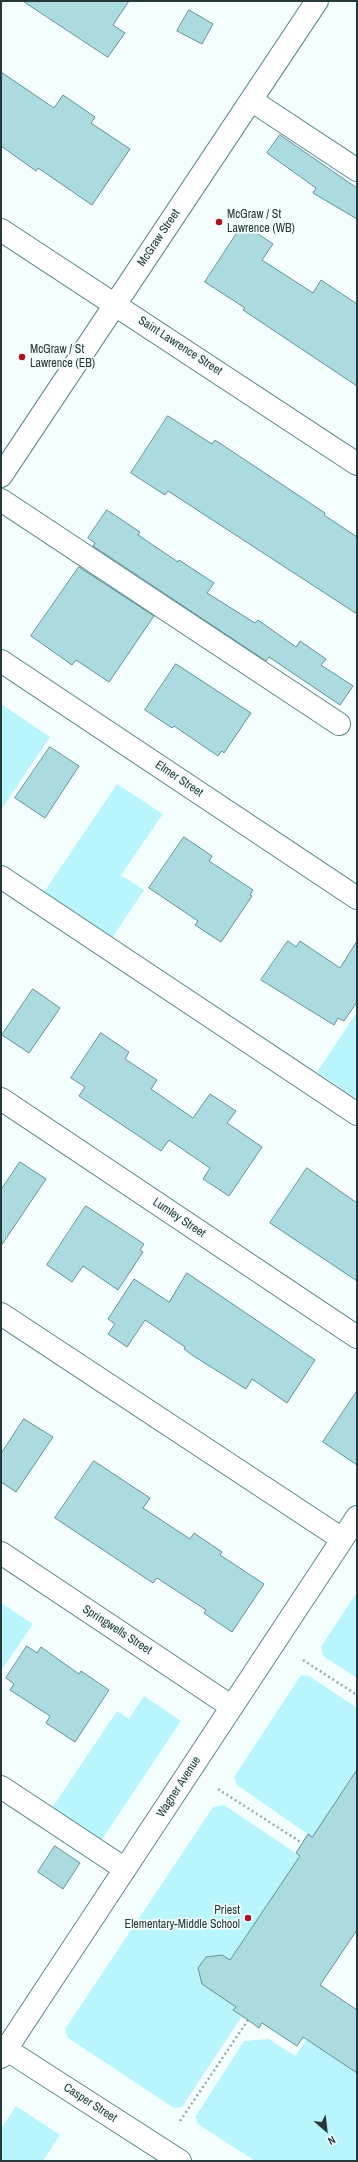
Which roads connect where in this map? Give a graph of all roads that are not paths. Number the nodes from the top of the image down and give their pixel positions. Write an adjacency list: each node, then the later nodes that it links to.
1 (317, 1): 2 (street, McGraw Street)
2 (251, 100): 3 (street); 5 (street, McGraw Street)
3 (357, 170)
4 (1, 230): 5 (street, Saint Lawrence Street)
5 (115, 304): 6 (street, Saint Lawrence Street); 7 (street, McGraw Street)
6 (357, 464)
7 (1, 476)
8 (1, 500): 10 (street)
9 (1, 660): 12 (street, Elmer Street)
10 (338, 724)
11 (1, 877): 14 (street)
12 (357, 898)
13 (1, 1099): 16 (street, Lumley Street)
14 (357, 1114)
15 (1, 1314): 18 (street)
16 (357, 1337)
17 (357, 1517): 18 (street, Wagner Avenue)
18 (342, 1539): 20 (street, Wagner Avenue)
19 (1, 1553): 20 (street, Springwells Street)
20 (232, 1707): 22 (street, Wagner Avenue)
21 (1, 1787): 22 (street)
22 (125, 1869): 23 (street, Wagner Avenue)
23 (3, 2051): 24 (street, Casper Street)
24 (180, 2161)

